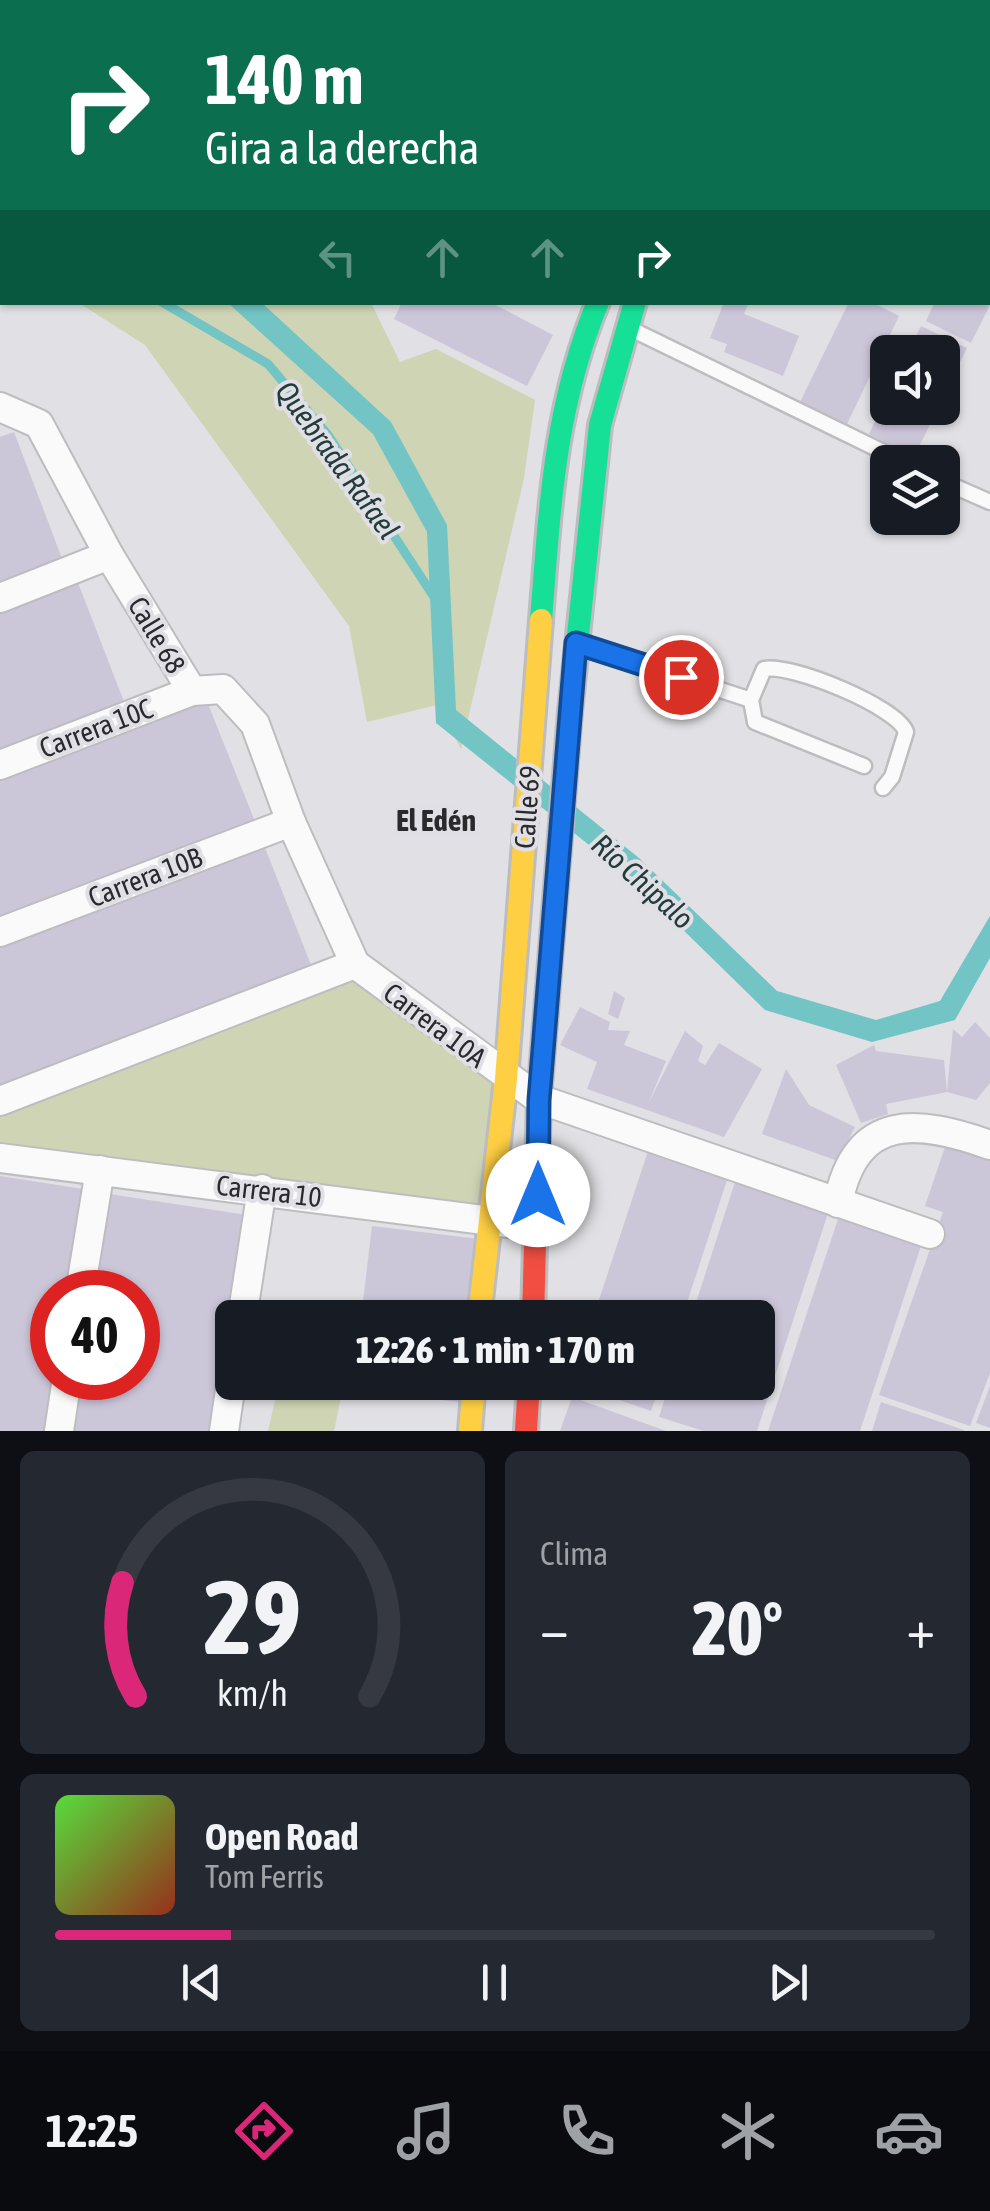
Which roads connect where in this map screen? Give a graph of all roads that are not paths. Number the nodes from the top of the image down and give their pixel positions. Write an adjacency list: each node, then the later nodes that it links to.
1 (597, 305): 19 (street, Calle 69)
2 (634, 305): 3 (street, Calle 69)
3 (626, 326): 5 (lane); 10 (street, Calle 69)
4 (0, 407): 8 (street, Calle 68)
5 (870, 445)
6 (960, 489): 7 (lane)
7 (990, 502)
8 (108, 555): 9 (street); 11 (street, Calle 68)
9 (0, 598)
10 (576, 643): 12 (lane); 20 (street, Calle 69)
11 (192, 691): 13 (street, Carrera 10C); 16 (street, Calle 68)
12 (751, 700): 14 (lane); 15 (lane)
13 (0, 765)
14 (864, 766)
15 (883, 788)
16 (291, 822): 17 (street, Carrera 10B); 18 (street, Calle 68)
17 (0, 932)
18 (355, 964): 19 (street, Carrera 10A); 21 (street, Carrera 10A)
19 (506, 1080): 20 (street, Carrera 10A); 27 (street, Calle 69)
20 (539, 1100): 26 (street, Carrera 10A); 28 (street, Calle 69)
21 (0, 1101)
22 (990, 1145): 26 (street)
23 (0, 1158): 24 (street, Carrera 10)
24 (100, 1170): 25 (street, Carrera 10); 30 (street)
25 (262, 1190): 27 (street, Carrera 10); 31 (street)
26 (838, 1203): 29 (street, Carrera 10A)
27 (487, 1220): 28 (street, Carrera 10); 32 (street, Calle 69)
28 (538, 1227): 33 (street, Calle 69)
29 (930, 1234)
30 (84, 1270)
31 (245, 1300)
32 (481, 1300)
33 (535, 1300)
34 (64, 1400): 38 (street)
35 (229, 1400): 39 (street)
36 (473, 1400): 40 (street)
37 (528, 1400): 41 (street)
38 (59, 1431)
39 (224, 1431)
40 (470, 1431)
41 (526, 1431)

